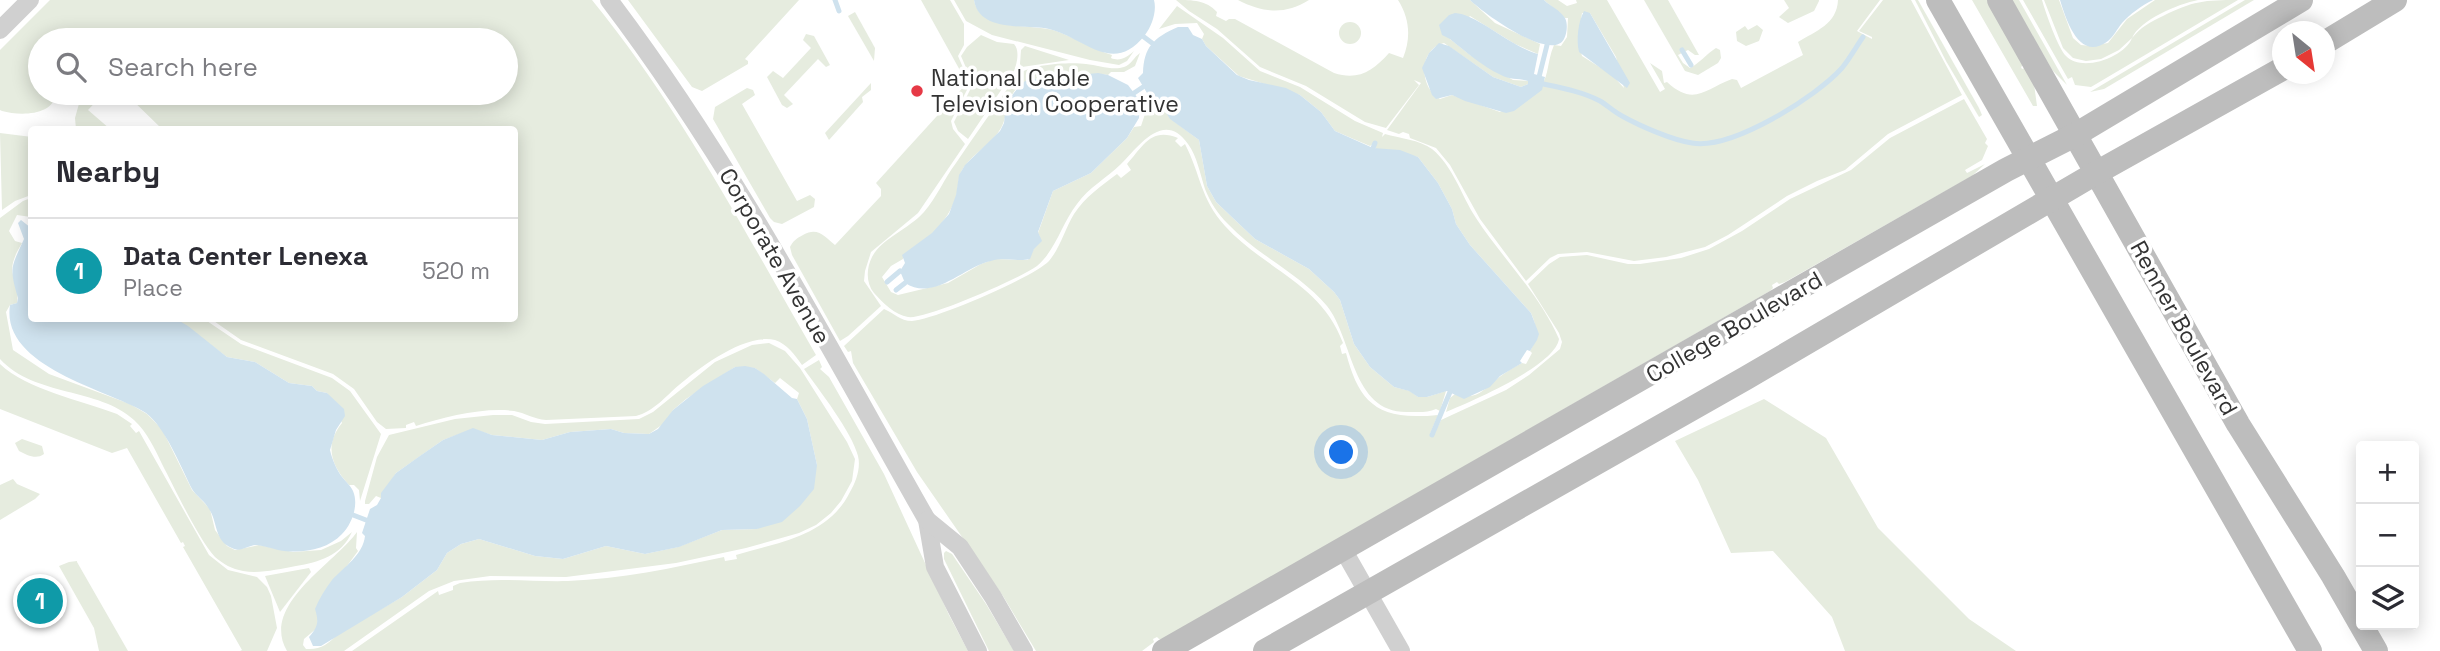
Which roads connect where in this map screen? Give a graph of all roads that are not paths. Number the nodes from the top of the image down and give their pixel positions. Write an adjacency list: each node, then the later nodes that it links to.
1 (30, 0): 7 (street)
2 (610, 0): 14 (street, Corporate Avenue)
3 (1938, 0): 11 (main road)
4 (1999, 0): 10 (main road, Renner Boulevard)
5 (2301, 0): 10 (main road, College Boulevard)
6 (2395, 0): 8 (main road)
7 (0, 30)
8 (2335, 37)
9 (2272, 75): 12 (main road)
10 (2075, 135): 11 (main road, College Boulevard); 12 (main road, Renner Boulevard)
11 (2030, 158): 13 (main road); 15 (main road, College Boulevard)
12 (2096, 173): 13 (main road); 23 (main road, Renner Boulevard)
13 (2053, 199): 16 (main road); 22 (main road)
14 (927, 520): 17 (street, Corporate Avenue); 18 (street, Corporate Avenue)
15 (1343, 551): 16 (street); 19 (main road, College Boulevard)
16 (1368, 594): 20 (main road); 21 (street)
17 (978, 651)
18 (1024, 651)
19 (1164, 651)
20 (1265, 651)
21 (1401, 651)
22 (2310, 651)
23 (2376, 651)

